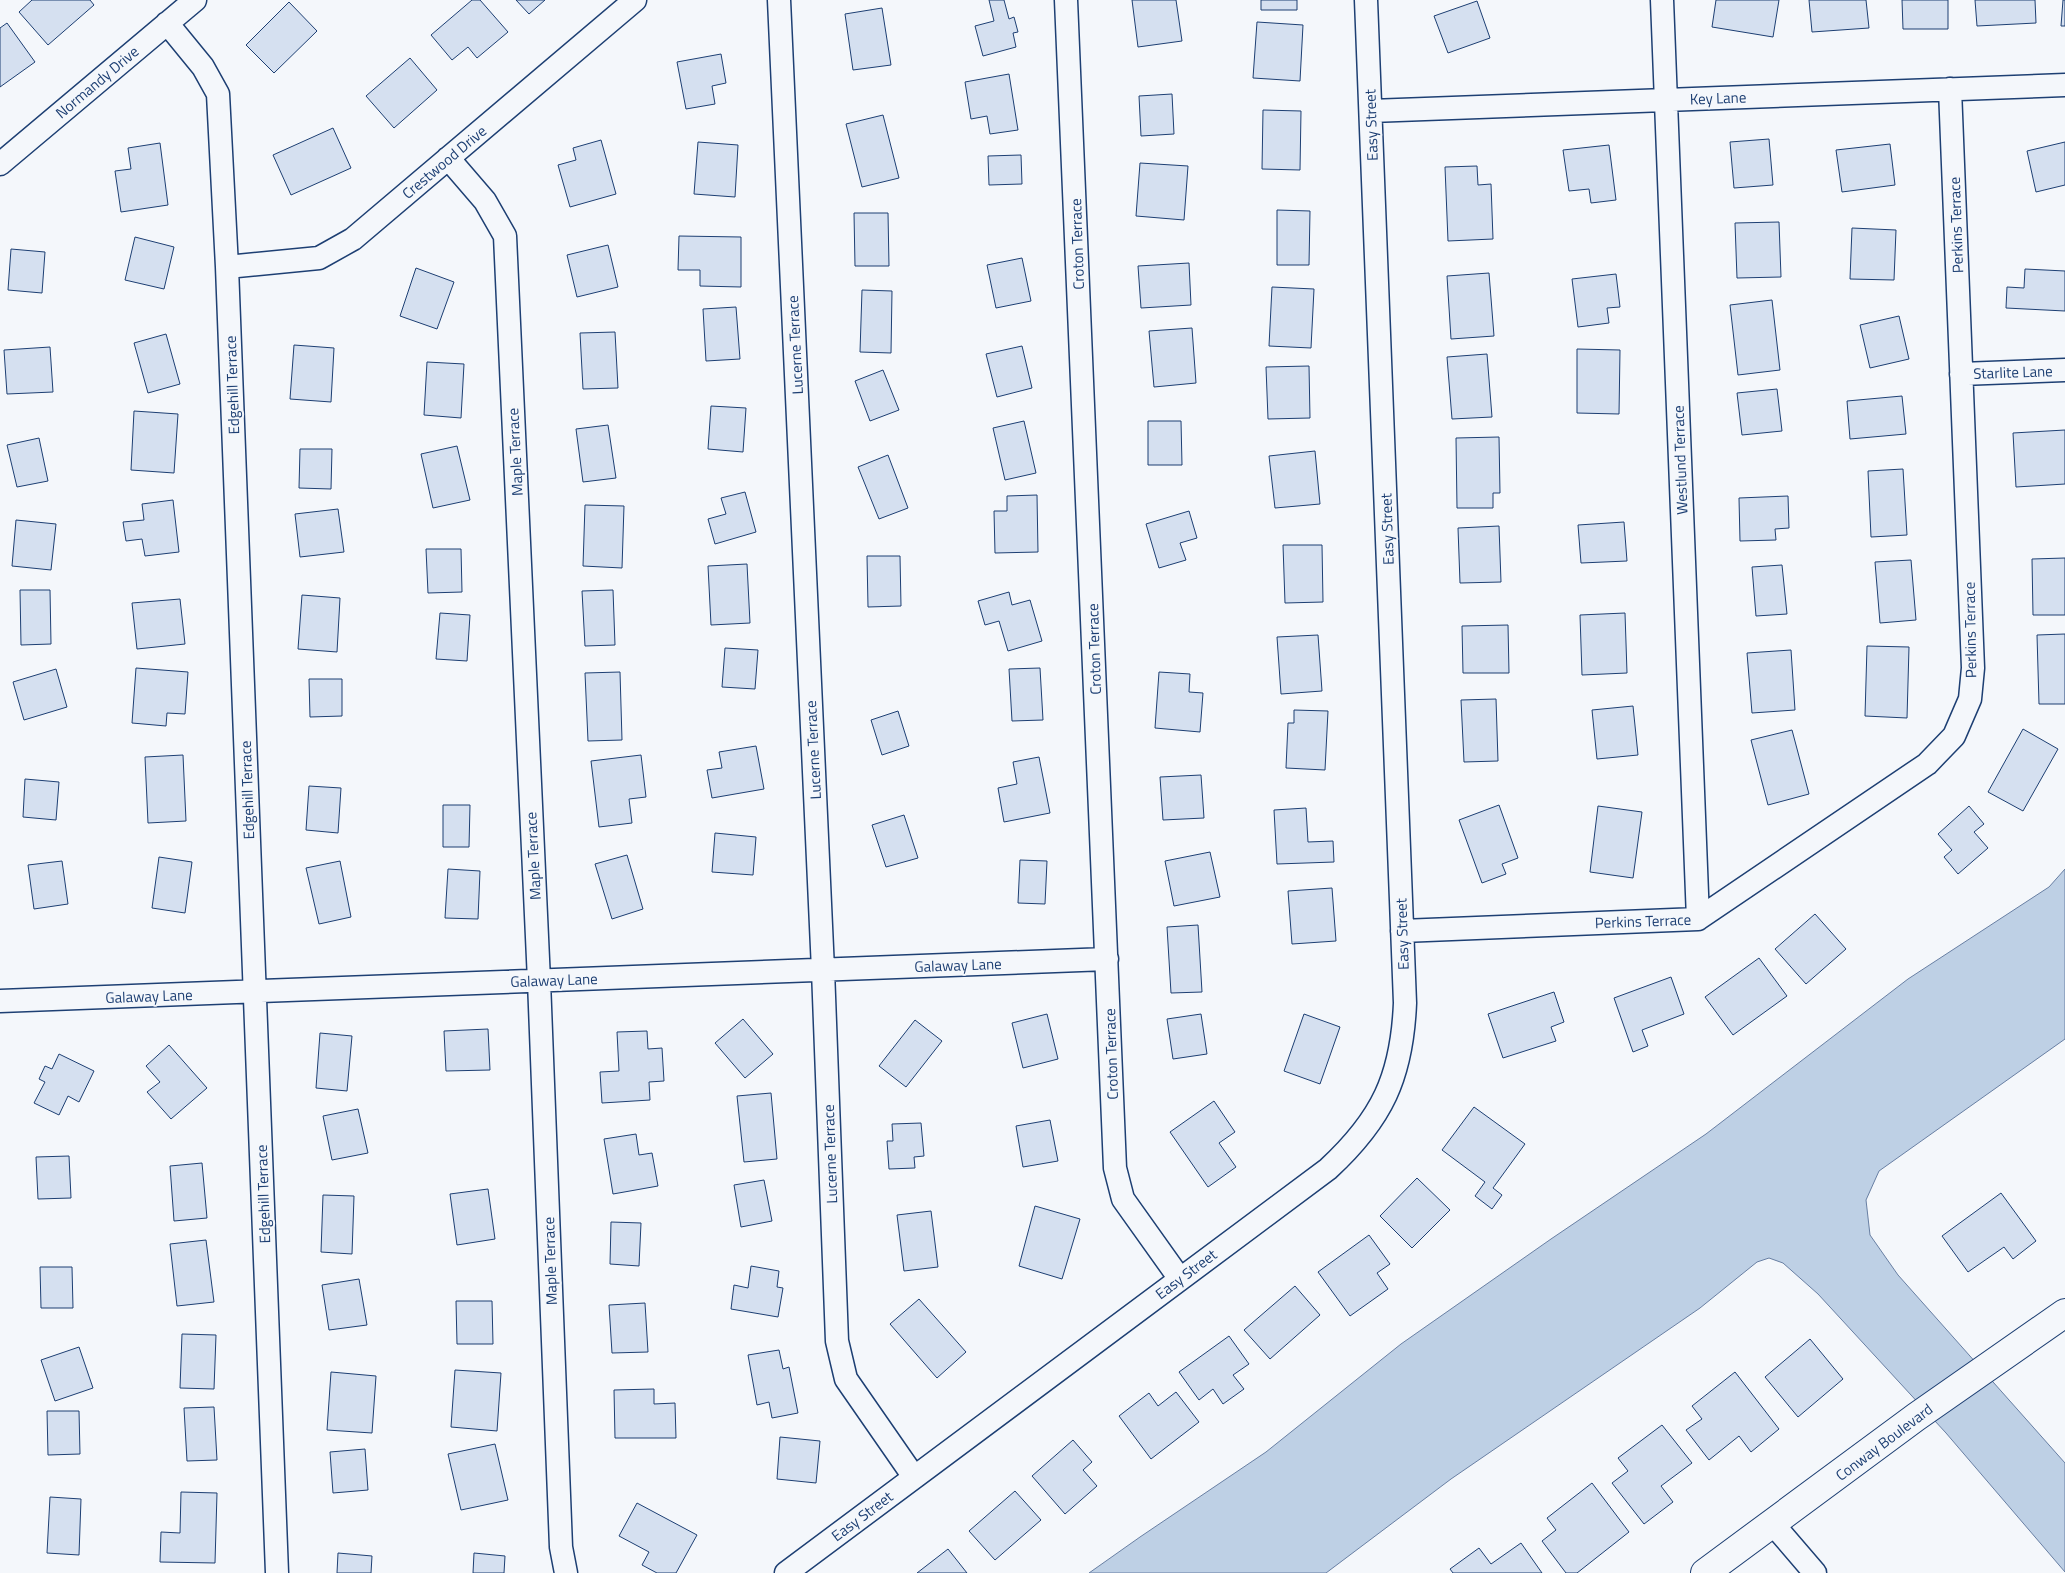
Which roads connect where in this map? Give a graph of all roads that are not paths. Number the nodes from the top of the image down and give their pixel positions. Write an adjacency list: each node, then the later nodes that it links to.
1 (195, 0): 7 (street, Normandy Drive)
2 (635, 0): 12 (street, Crestwood Drive)
3 (779, 0): 20 (street, Lucerne Terrace)
4 (1066, 0): 19 (street, Croton Terrace)
5 (1366, 0): 11 (street, Easy Street)
6 (1662, 0): 10 (street, Westlund Terrace)
7 (167, 23): 13 (street, Normandy Drive); 14 (street, Edgehill Terrace)
8 (2065, 85): 9 (street, Key Lane)
9 (1950, 90): 10 (street, Key Lane); 16 (street, Perkins Terrace)
10 (1666, 100): 11 (street, Key Lane); 17 (street, Westlund Terrace)
11 (1371, 111): 18 (street, Easy Street)
12 (448, 158): 14 (street, Crestwood Drive); 21 (street, Maple Terrace)
13 (0, 164)
14 (227, 267): 22 (street, Edgehill Terrace)
15 (2065, 370): 16 (street, Starlite Lane)
16 (1961, 374): 17 (street, Perkins Terrace)
17 (1698, 919): 18 (street, Perkins Terrace)
18 (1402, 931): 24 (street, Easy Street)
19 (1107, 959): 20 (street, Galaway Lane); 24 (street, Croton Terrace)
20 (823, 970): 21 (street, Galaway Lane); 26 (street, Lucerne Terrace)
21 (539, 981): 22 (street, Galaway Lane); 29 (street, Maple Terrace)
22 (255, 992): 23 (street, Galaway Lane); 28 (street, Edgehill Terrace)
23 (0, 1001)
24 (1180, 1279): 26 (street, Easy Street)
25 (2065, 1313): 27 (street, Conway Boulevard)
26 (914, 1477): 30 (street, Easy Street)
27 (1773, 1524): 31 (street, Conway Boulevard); 32 (street)
28 (277, 1573)
29 (566, 1573)
30 (786, 1573)
31 (1705, 1573)
32 (1814, 1573)

